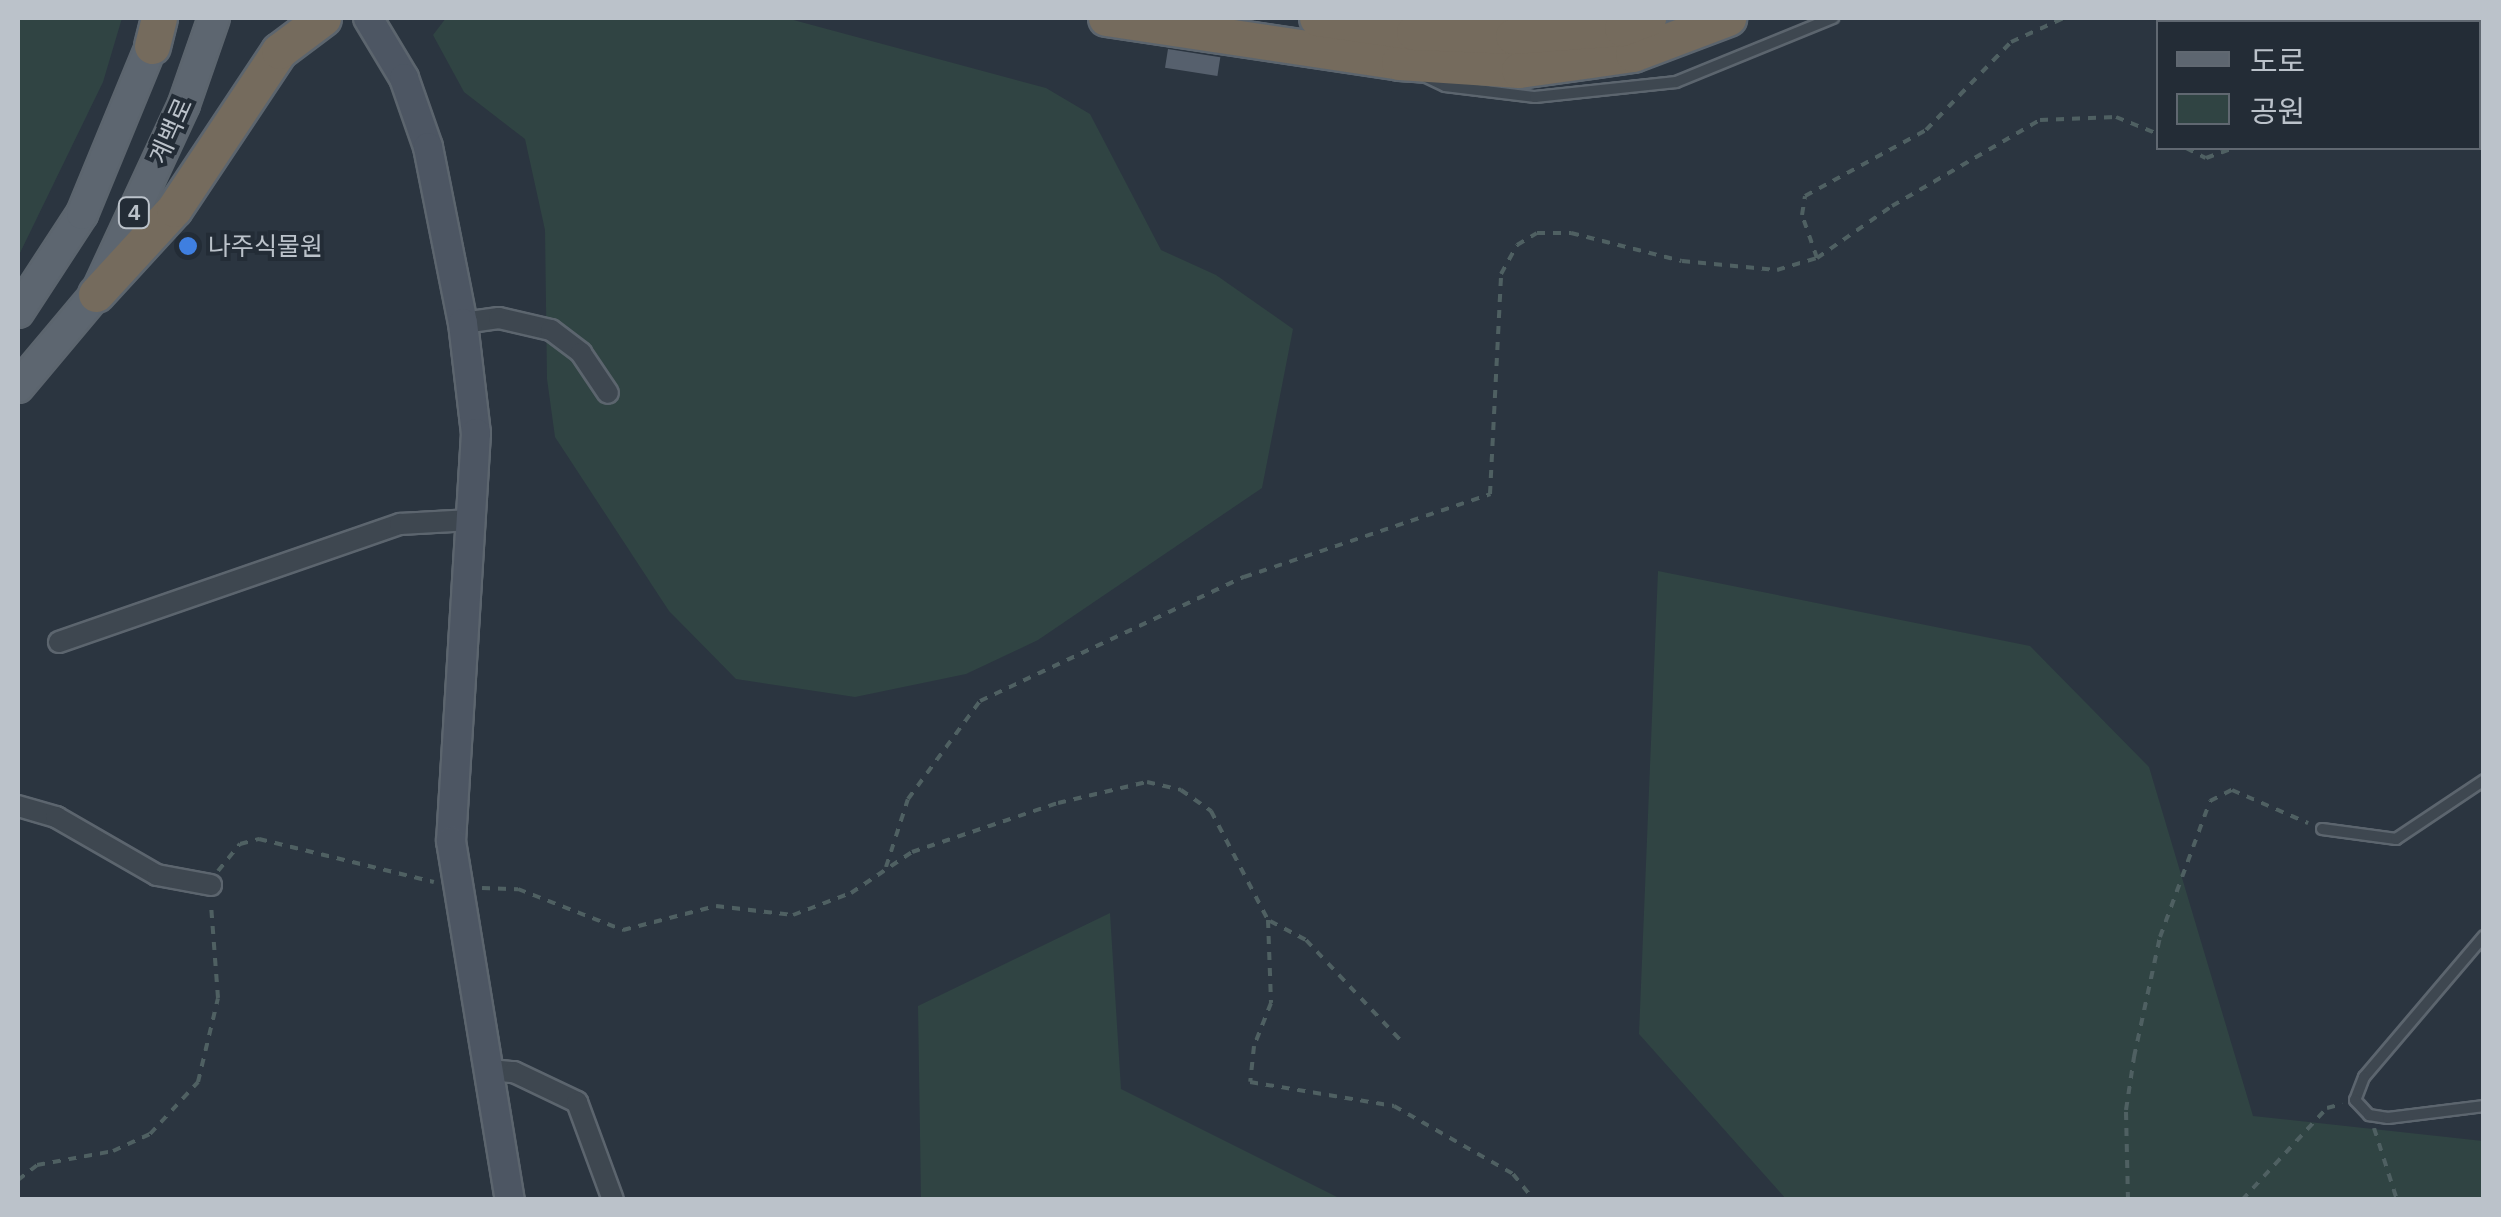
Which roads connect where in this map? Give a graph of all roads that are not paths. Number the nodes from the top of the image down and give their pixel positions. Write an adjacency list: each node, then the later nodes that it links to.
1 (214, 18): 11 (main road, 계백로 / 4)
2 (323, 18): 11 (highway)
3 (368, 18): 13 (street)
4 (1106, 18): 10 (highway)
5 (1317, 18): 10 (highway)
6 (1648, 18): 10 (highway)
7 (1728, 18): 10 (highway)
8 (1834, 18): 10 (lane)
9 (158, 27): 12 (main road, 계백로 / 4)
10 (1417, 37)
11 (96, 294): 14 (main road, 계백로 / 4)
12 (18, 312)
13 (463, 323): 15 (street); 16 (street)
14 (18, 387)
15 (608, 393)
16 (471, 520): 17 (street); 23 (street)
17 (59, 642)
18 (2484, 780): 20 (lane)
19 (18, 806): 21 (street)
20 (2322, 829)
21 (211, 885)
22 (2484, 936): 24 (lane)
23 (488, 1070): 25 (street); 26 (street)
24 (2484, 1106)
25 (510, 1200)
26 (613, 1200)

